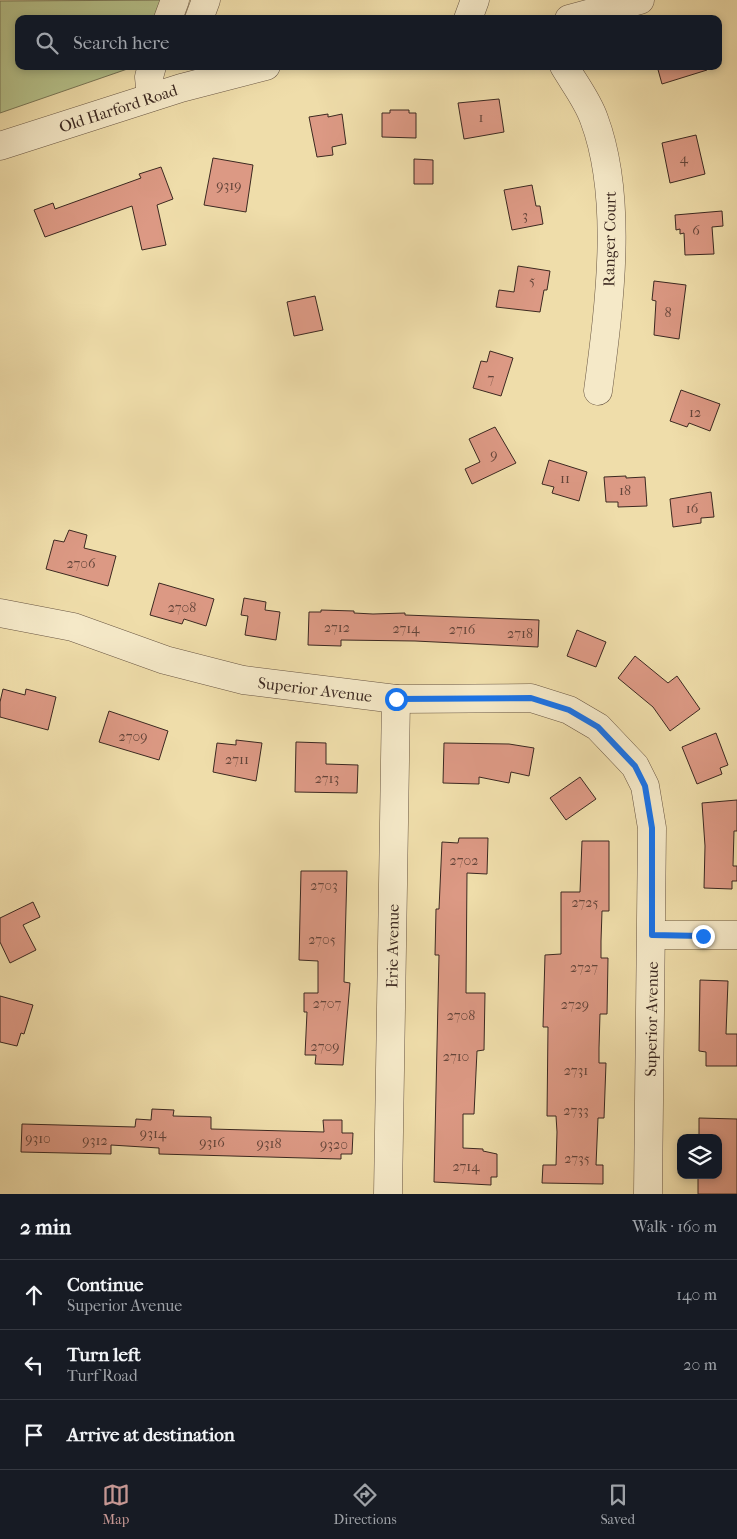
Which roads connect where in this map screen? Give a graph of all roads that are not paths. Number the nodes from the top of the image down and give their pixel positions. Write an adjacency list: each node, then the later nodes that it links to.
1 (176, 0): 5 (street)
2 (206, 0): 6 (street)
3 (475, 0): 7 (street)
4 (640, 0): 8 (street)
5 (170, 15)
6 (200, 15)
7 (469, 15)
8 (584, 15)
9 (151, 70): 13 (street)
10 (235, 70): 12 (street, Old Harford Road)
11 (566, 70): 15 (street, Ranger Court)
12 (181, 77): 13 (street, Old Harford Road)
13 (151, 97): 14 (street, Old Harford Road)
14 (0, 146)
15 (598, 391)
16 (0, 613): 17 (street, Superior Avenue)
17 (396, 699): 18 (street, Superior Avenue); 20 (street, Erie Avenue)
18 (652, 935): 19 (street); 21 (street, Superior Avenue)
19 (737, 935)
20 (388, 1194)
21 (648, 1194)

